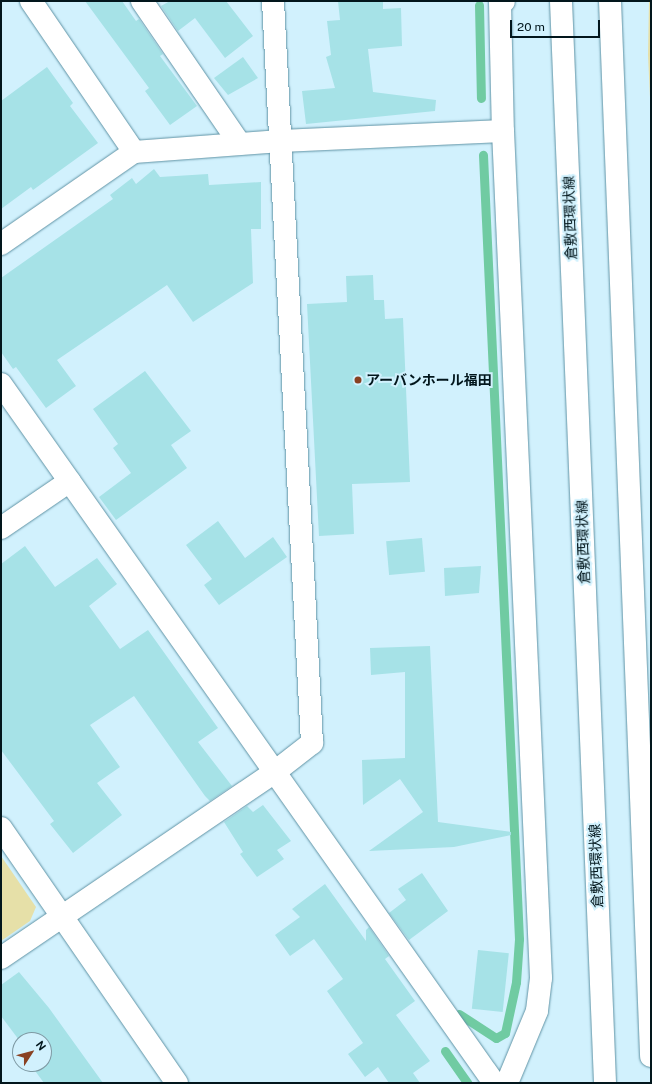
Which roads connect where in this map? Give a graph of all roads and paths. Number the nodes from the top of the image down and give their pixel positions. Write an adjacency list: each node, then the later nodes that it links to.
1 (31, 1): 10 (street)
2 (142, 1): 9 (street)
3 (273, 1): 8 (street)
4 (504, 1): 7 (street)
5 (561, 1): 23 (street, 倉敷西環状線)
6 (610, 1): 19 (street)
7 (503, 131): 8 (street); 22 (street)
8 (281, 141): 9 (street); 15 (street)
9 (240, 144): 10 (street)
10 (134, 152): 11 (street)
11 (1, 244)
12 (1, 384): 13 (street)
13 (70, 480): 14 (street); 15 (street)
14 (1, 528)
15 (276, 771): 17 (street); 21 (street)
16 (1, 828): 17 (street)
17 (62, 917): 18 (street); 20 (street)
18 (1, 958)
19 (651, 1056)
20 (177, 1083)
21 (494, 1083)
22 (507, 1083)
23 (605, 1083)

